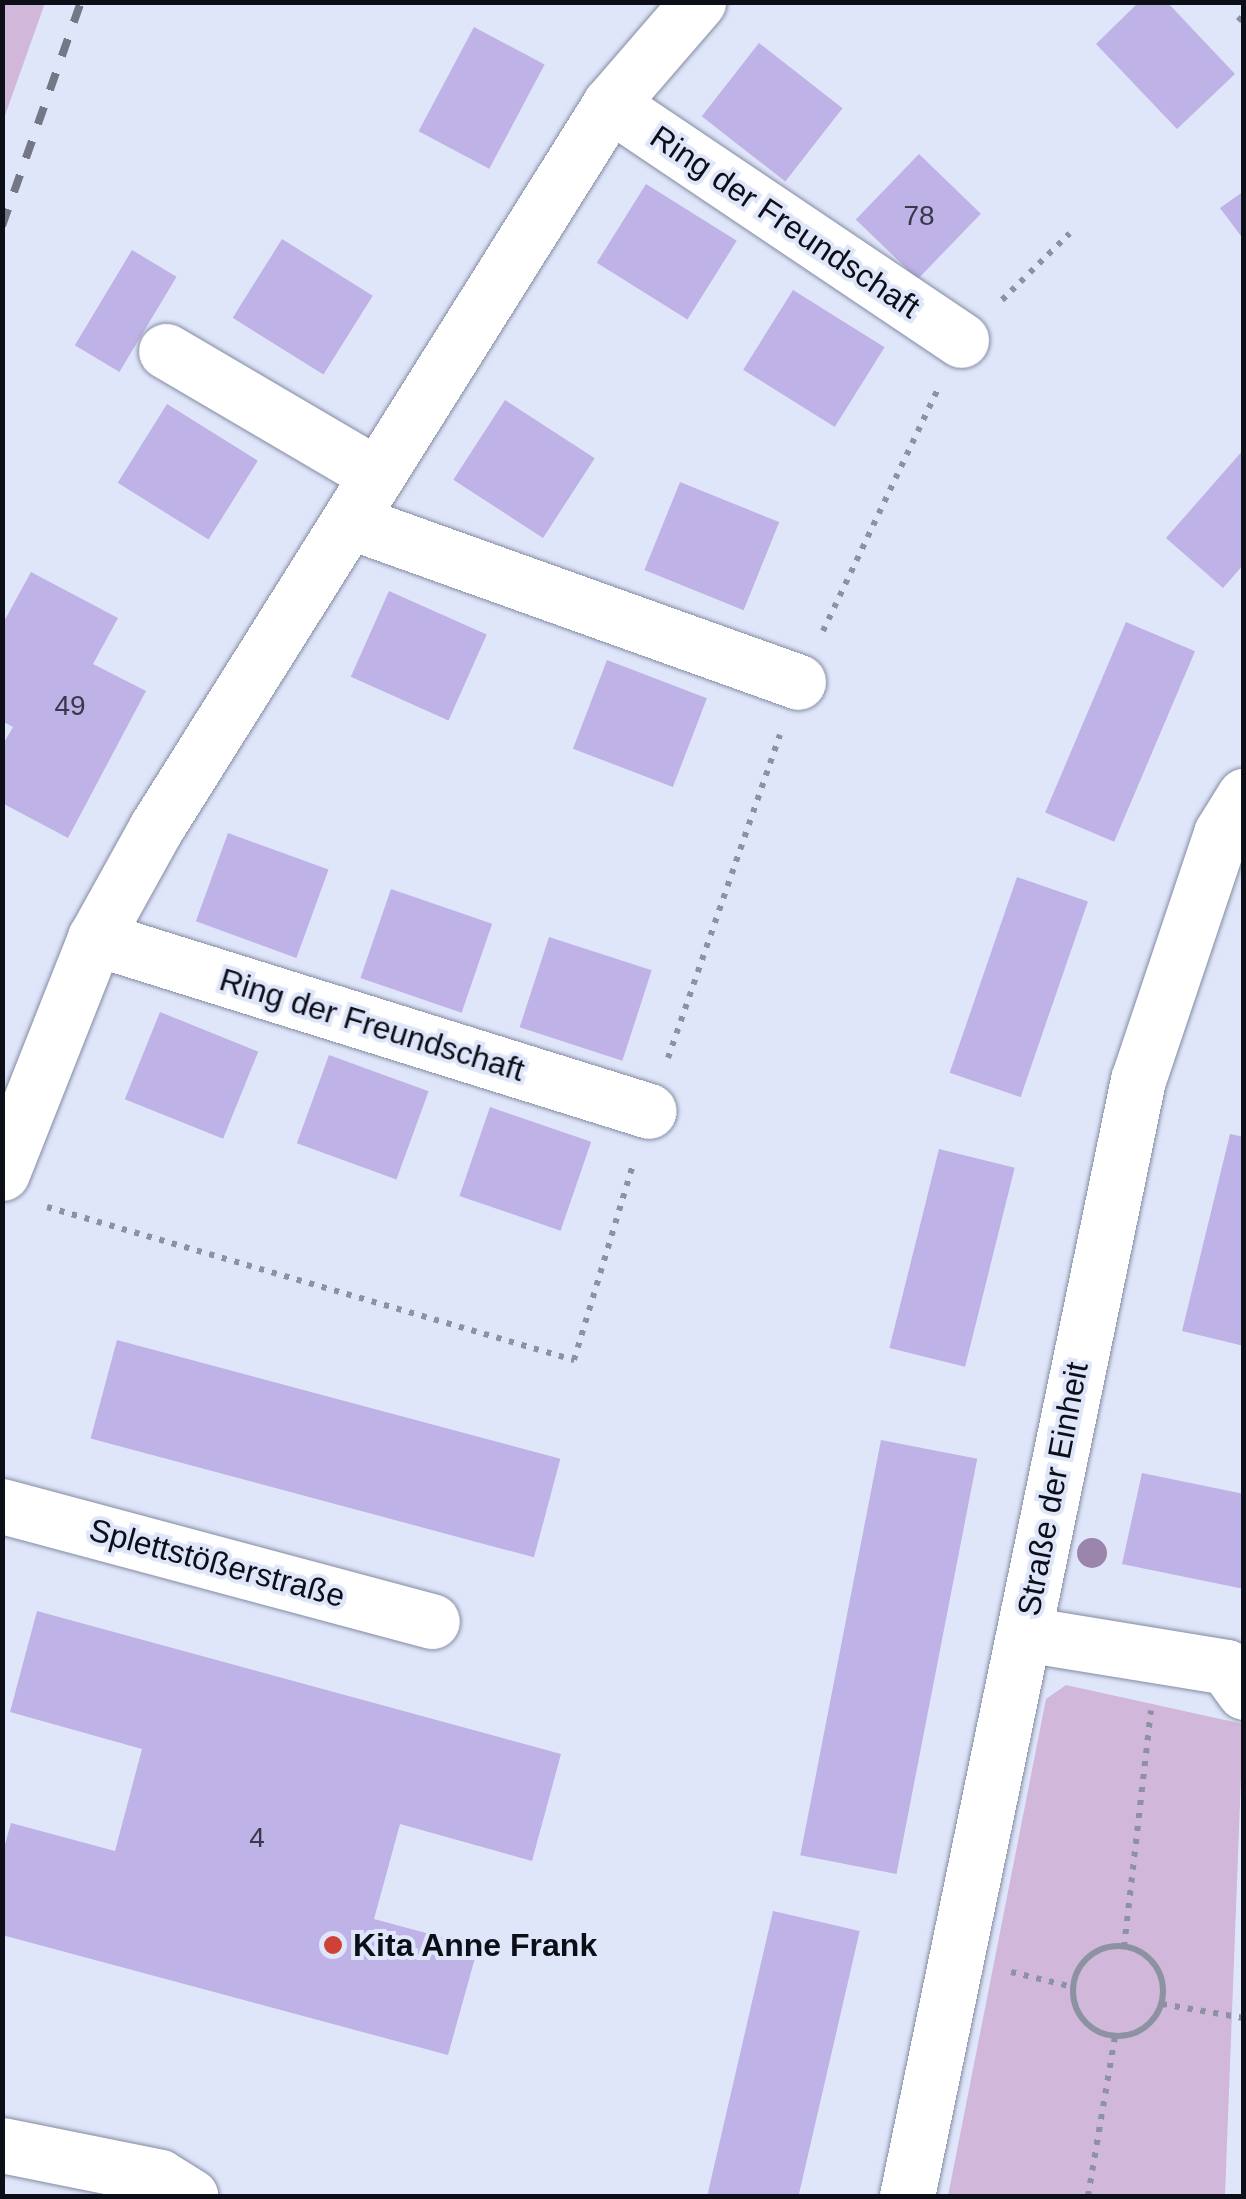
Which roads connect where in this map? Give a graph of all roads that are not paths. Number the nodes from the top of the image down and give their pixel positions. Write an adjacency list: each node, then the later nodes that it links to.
1 (698, 2): 2 (street)
2 (610, 104): 3 (street, Ring der Freundschaft); 5 (street)
3 (961, 340)
4 (166, 352): 5 (street)
5 (377, 475): 6 (street)
6 (348, 521): 7 (street); 9 (street)
7 (798, 682)
8 (1244, 796): 14 (street, Straße der Einheit)
9 (96, 938): 10 (street, Ring der Freundschaft); 11 (street)
10 (649, 1111)
11 (22, 1189)
12 (2, 1506): 13 (street, Splettstößerstraße)
13 (432, 1620)
14 (1026, 1634): 15 (street); 18 (street, Straße der Einheit)
15 (1244, 1692)
16 (2, 2145): 17 (street)
17 (191, 2196)
18 (907, 2196)

